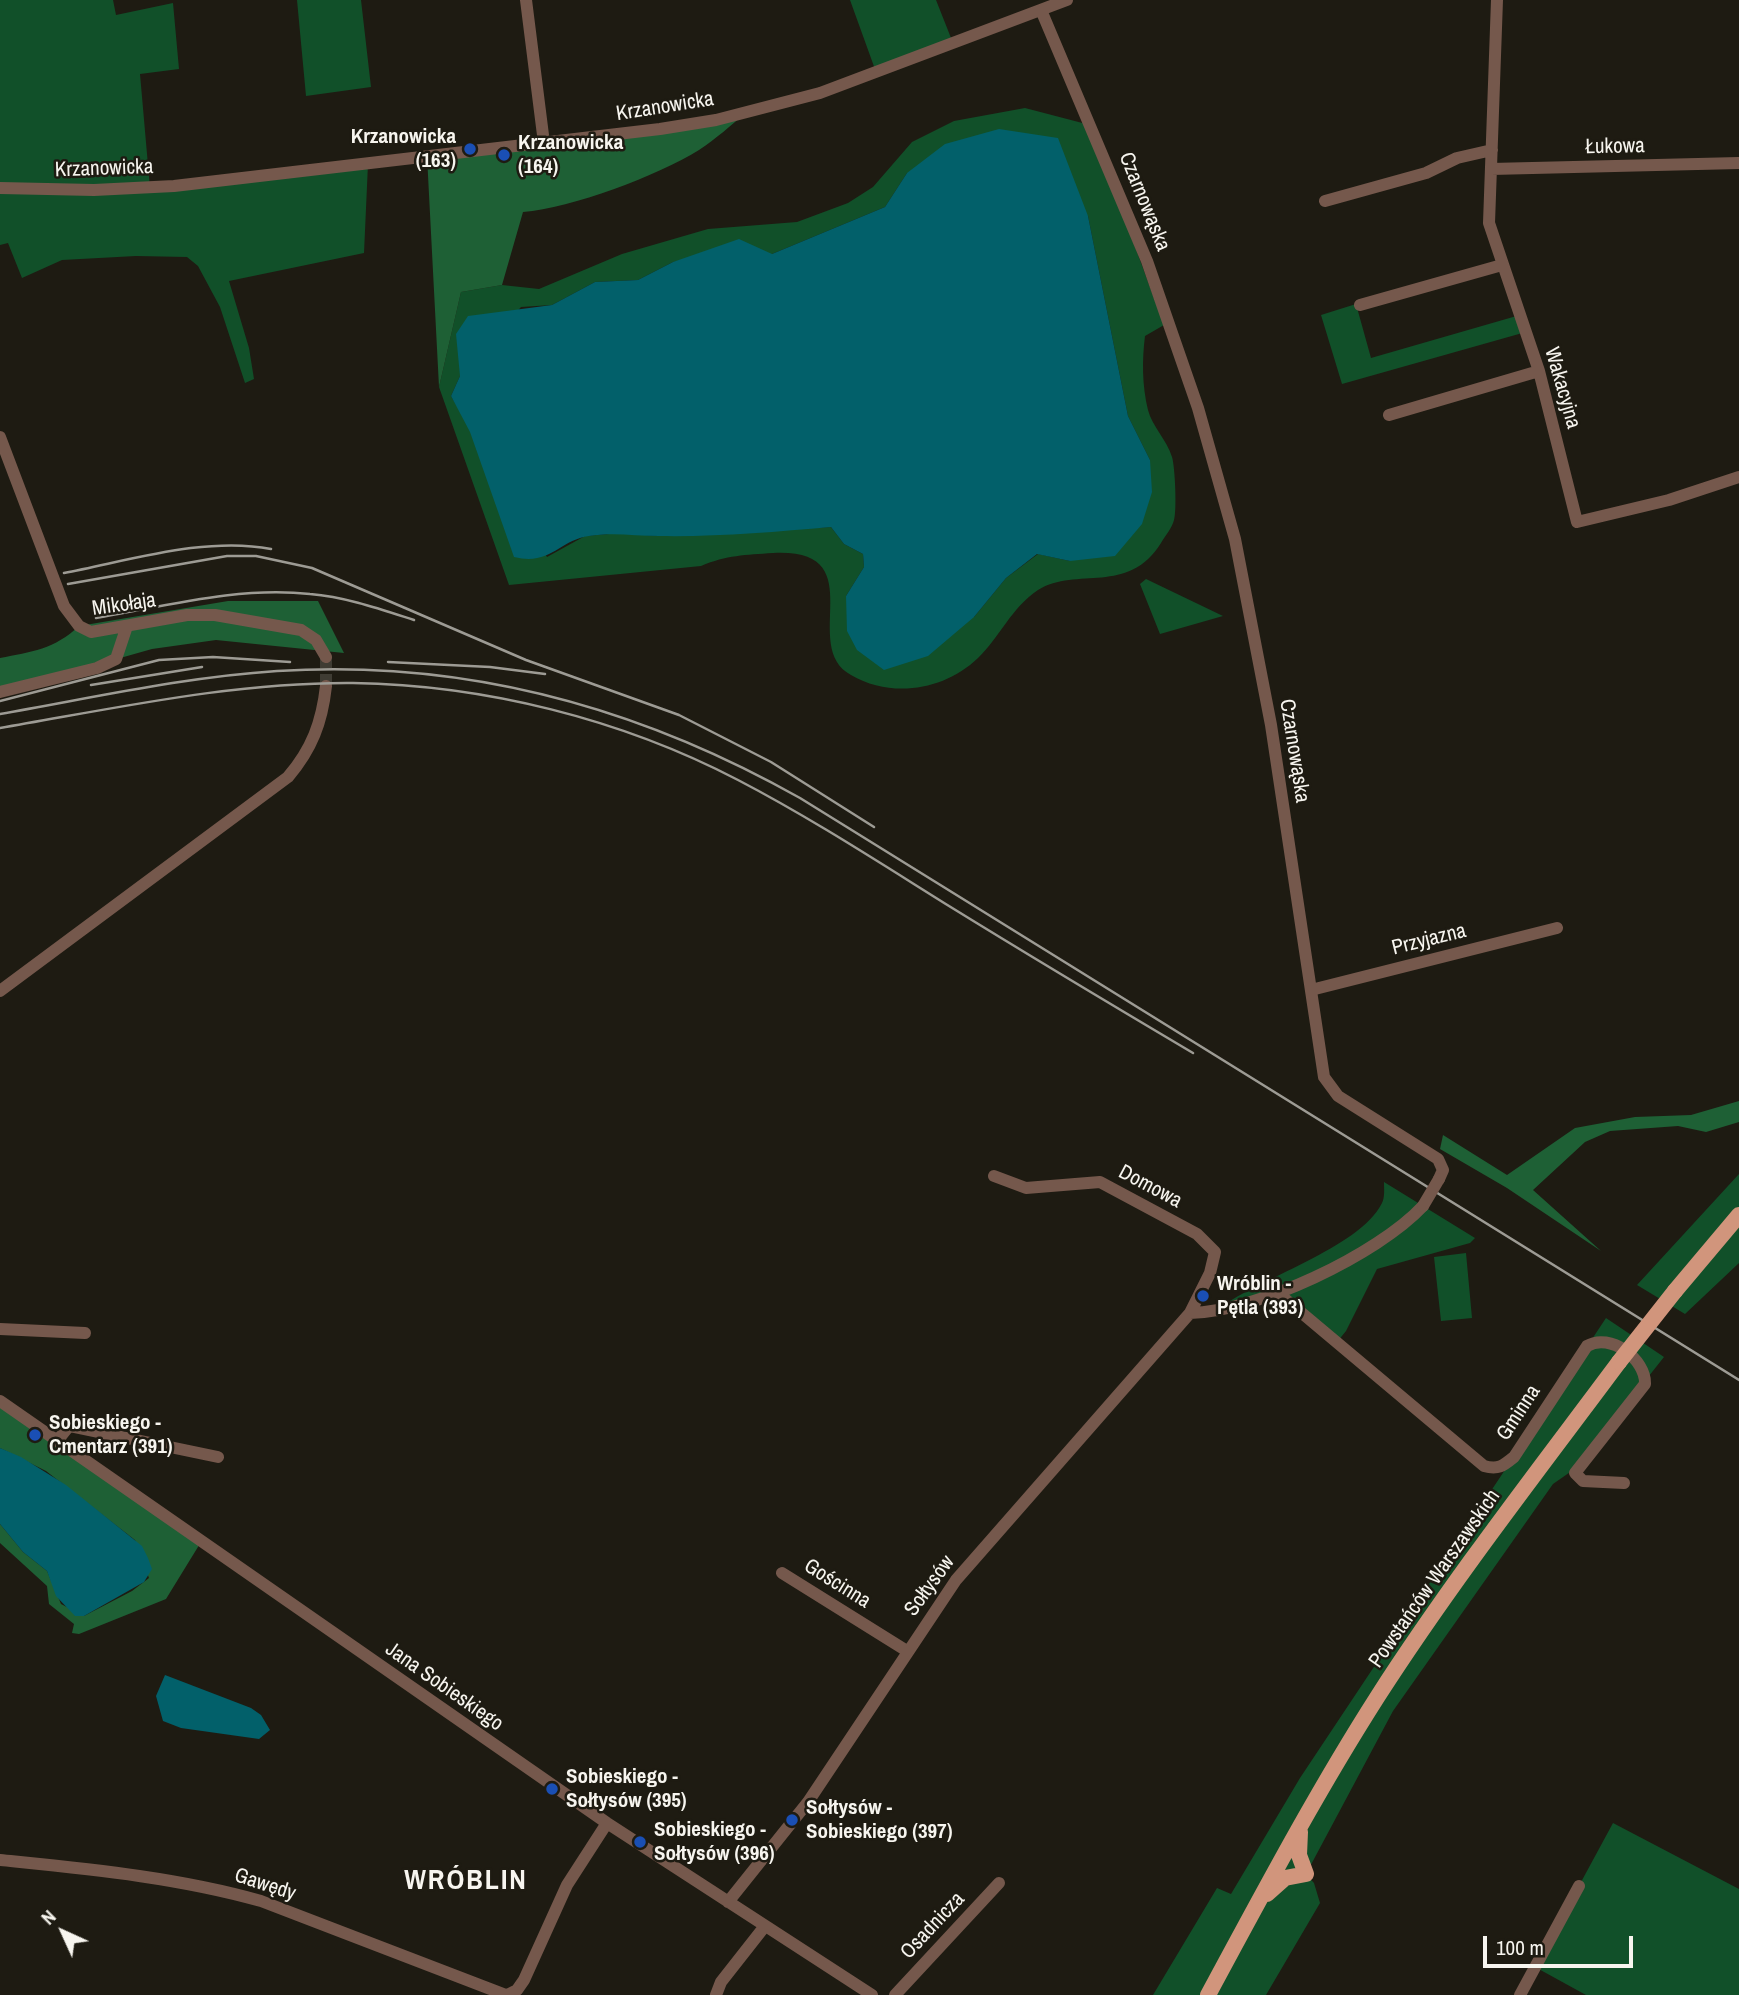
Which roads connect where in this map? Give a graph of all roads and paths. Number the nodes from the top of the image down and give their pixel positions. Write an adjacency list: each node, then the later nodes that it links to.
1 (526, 0): 6 (street)
2 (1027, 0): 5 (street, Czarnowąska)
3 (1067, 0): 5 (street, Krzanowicka)
4 (1497, 0): 7 (street, Wakacyjna)
5 (1036, 11): 6 (street, Krzanowicka); 23 (street, Czarnowąska)
6 (544, 143): 10 (street, Krzanowicka)
7 (1492, 150): 9 (street, Wakacyjna); 11 (street)
8 (1739, 163): 9 (street, Łukowa)
9 (1492, 169): 12 (street, Wakacyjna)
10 (0, 188)
11 (1325, 201)
12 (1502, 265): 13 (street); 14 (street, Wakacyjna)
13 (1360, 305)
14 (1539, 371): 15 (street); 17 (street, Wakacyjna)
15 (1389, 415)
16 (0, 437): 18 (street, Mikołaja)
17 (1739, 477)
18 (127, 626): 19 (street, Mikołaja); 21 (street)
19 (326, 657)
20 (326, 686): 24 (street)
21 (0, 692)
22 (1557, 928): 23 (street, Przyjazna)
23 (1311, 990): 27 (street, Czarnowąska, bridge)
24 (0, 991)
25 (994, 1176): 28 (street, Domowa)
26 (1739, 1215): 38 (main road, Powstańców Warszawskich, bridge)
27 (1278, 1293): 28 (street, Czarnowąska); 34 (street, Gminna)
28 (1190, 1313): 36 (street, Sołtysów)
29 (0, 1329): 30 (street)
30 (85, 1334)
31 (0, 1401): 32 (street, Jana Sobieskiego)
32 (57, 1441): 33 (street); 37 (street, Jana Sobieskiego)
33 (218, 1457)
34 (1624, 1483)
35 (782, 1573): 36 (street, Gościnna)
36 (907, 1651): 42 (street, Sołtysów)
37 (607, 1823): 42 (street, Jana Sobieskiego); 45 (street, Gawędy)
38 (1301, 1825): 43 (main road, Powstańców Warszawskich); 43 (main road)
39 (0, 1860): 45 (street, Gawędy)
40 (999, 1883): 48 (street, Osadnicza)
41 (1578, 1886): 50 (street)
42 (728, 1902): 44 (street, Jana Sobieskiego)
43 (1256, 1906): 49 (main road, Powstańców Warszawskich)
44 (765, 1926): 46 (street); 47 (street, Jana Sobieskiego)
45 (507, 1995)
46 (716, 1995)
47 (872, 1995)
48 (895, 1995)
49 (1208, 1995)
50 (1520, 1995)

